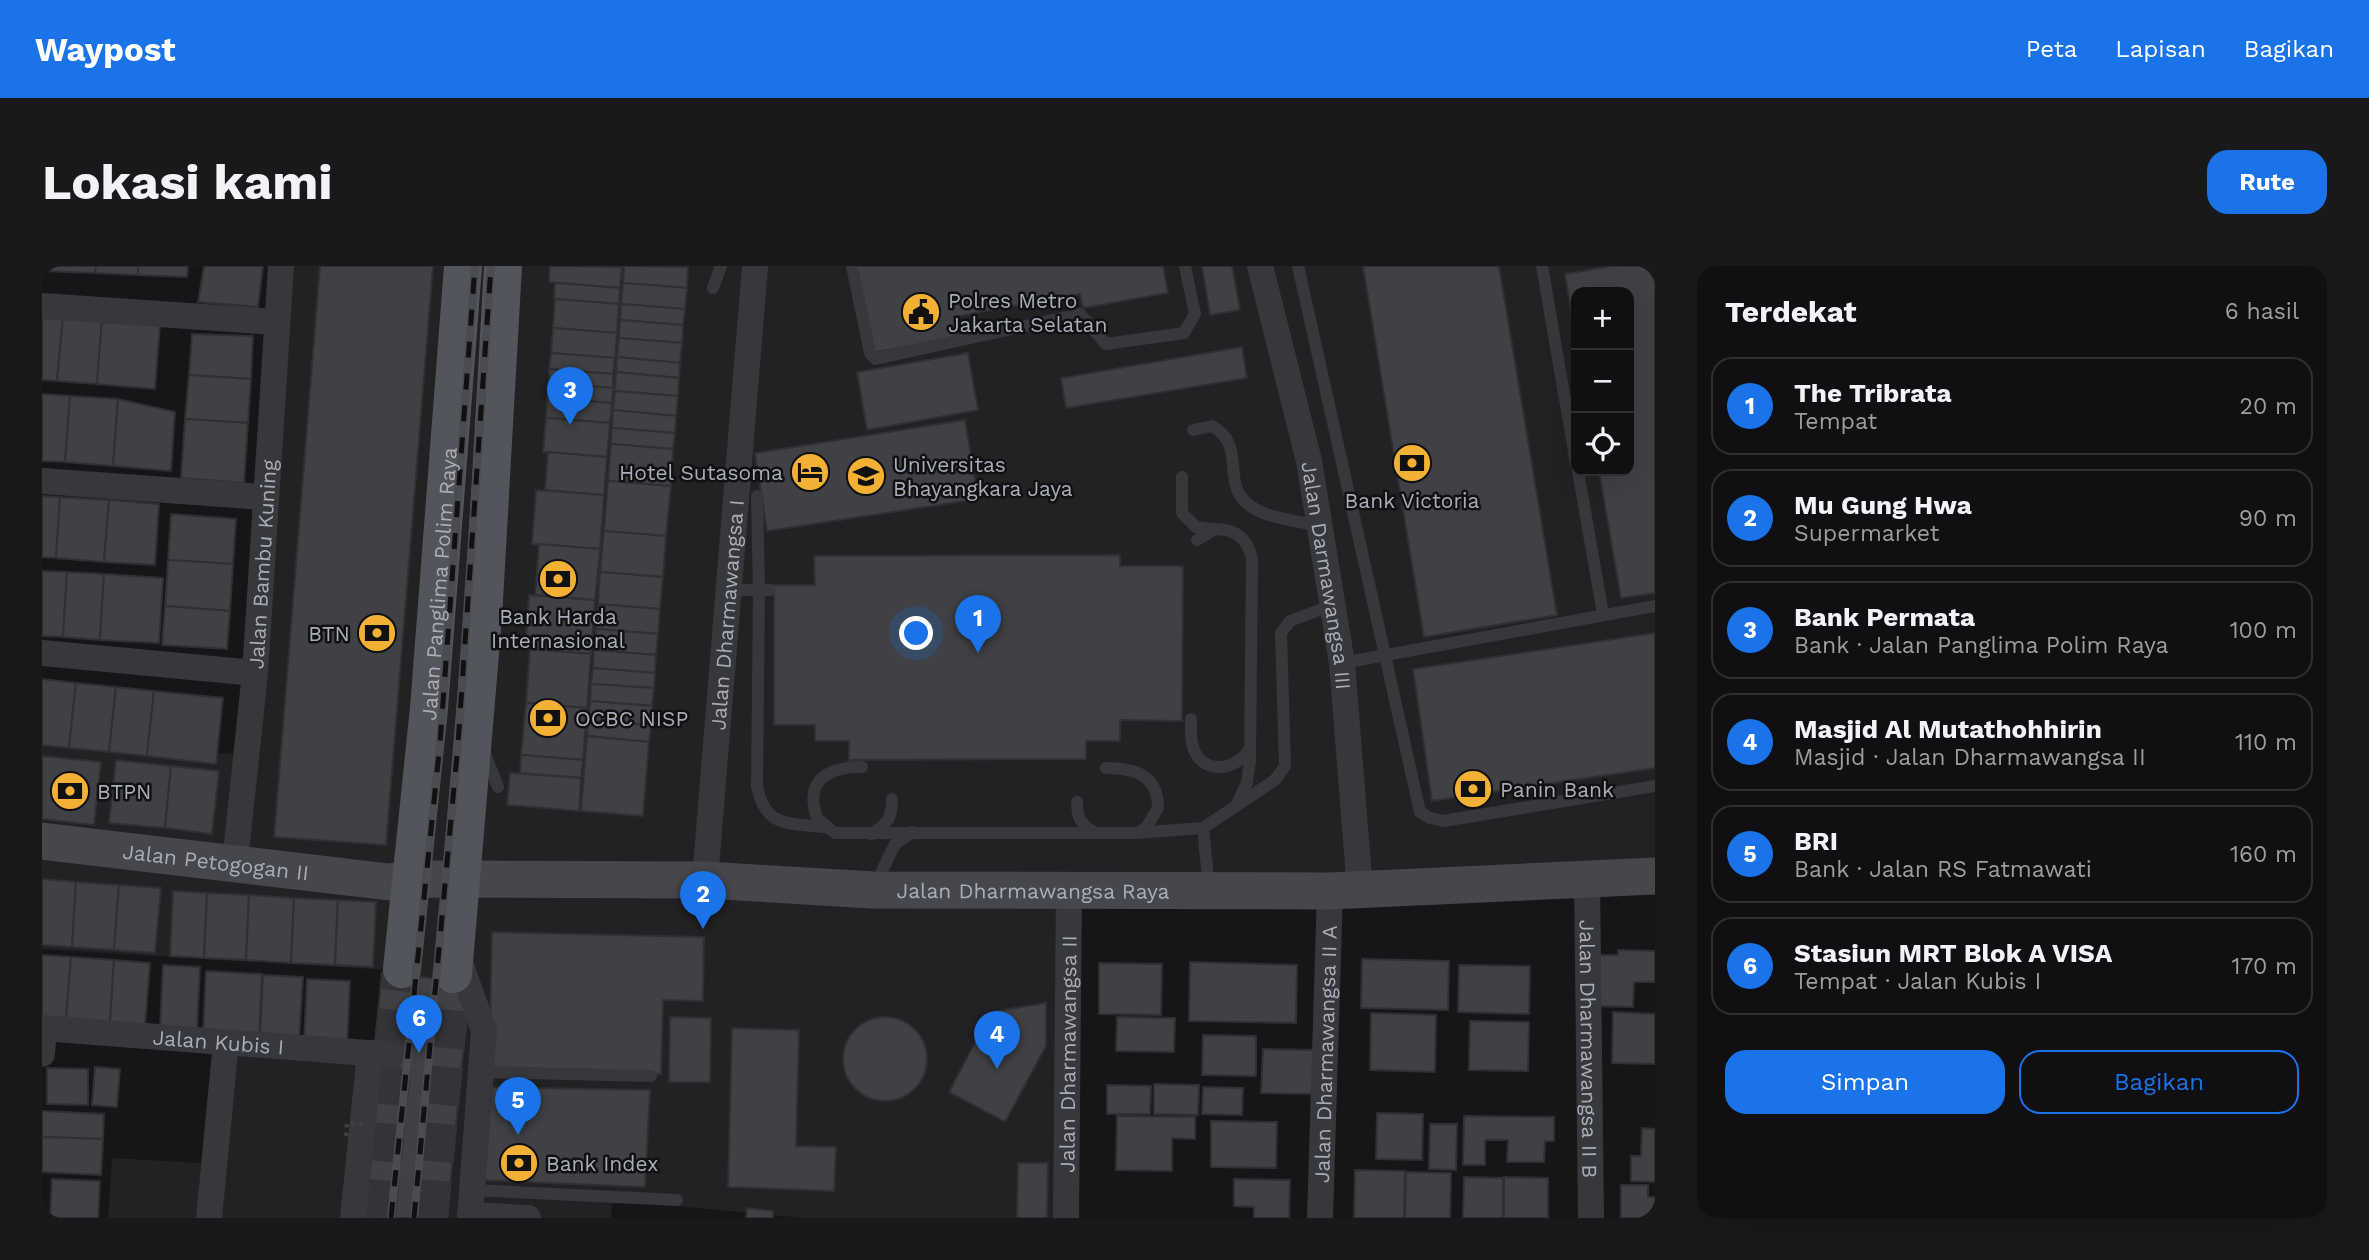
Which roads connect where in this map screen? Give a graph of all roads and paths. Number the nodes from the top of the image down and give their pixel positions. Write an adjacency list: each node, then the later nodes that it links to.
1 (281, 266): 13 (street, Jalan Bambu Kuning)
2 (463, 266): 29 (main road, Jalan Panglima Polim Raya)
3 (503, 266): 30 (main road)
4 (722, 266): 11 (lane)
5 (755, 266): 24 (street, Jalan Dharmawangsa I)
6 (852, 266): 7 (lane)
7 (1185, 266)
8 (1260, 266): 21 (street, Jalan Darmawangsa III)
9 (1298, 266): 32 (lane)
10 (1542, 266): 15 (lane)
11 (713, 288)
12 (42, 306): 13 (street)
13 (276, 322): 20 (street, Jalan Bambu Kuning)
14 (1193, 430): 21 (lane)
15 (1571, 434)
16 (1579, 476): 28 (lane)
17 (1182, 477): 22 (lane)
18 (42, 481): 20 (street)
19 (757, 496): 25 (lane)
20 (264, 497): 34 (street, Jalan Bambu Kuning)
21 (1320, 526): 26 (street, Jalan Darmawangsa III)
22 (1219, 529): 23 (lane); 37 (lane)
23 (1197, 540)
24 (730, 590): 25 (lane); 56 (street, Jalan Dharmawangsa I)
25 (764, 590): 45 (lane)
26 (1333, 605): 33 (street, Jalan Darmawangsa III); 44 (lane)
27 (1655, 606): 28 (lane)
28 (1603, 614): 32 (lane)
29 (435, 615): 30 (main road); 57 (main road, Jalan Panglima Polim Raya)
30 (483, 618): 36 (main road)
31 (42, 653): 34 (street)
32 (1384, 656): 33 (lane); 40 (lane)
33 (1342, 663): 61 (street, Jalan Darmawangsa III)
34 (254, 673): 52 (street, Jalan Bambu Kuning)
35 (1191, 719): 37 (lane)
36 (474, 725): 41 (lane); 54 (main road)
37 (1250, 748): 44 (lane)
38 (862, 767): 45 (lane)
39 (1106, 768): 49 (lane)
40 (1655, 786)
41 (498, 787)
42 (892, 799): 50 (lane)
43 (1077, 802): 48 (lane)
44 (1236, 806): 46 (lane)
45 (824, 827): 50 (lane)
46 (1203, 828): 49 (lane); 60 (lane)
47 (912, 832): 48 (lane); 50 (lane); 59 (lane)
48 (1097, 833): 49 (lane)
49 (1136, 833)
50 (871, 834)
51 (42, 841): 52 (street, Jalan Petogogan II)
52 (235, 862): 57 (street, Jalan Petogogan II)
53 (1655, 876): 55 (street, Jalan Dharmawangsa Raya)
54 (462, 879): 56 (street, Jalan Dharmawangsa Raya); 57 (street, Jalan Dharmawangsa Raya); 62 (main road)
55 (1587, 879): 61 (street, Jalan Dharmawangsa Raya); 77 (street, Jalan Dharmawangsa II B)
56 (705, 880): 59 (street, Jalan Dharmawangsa Raya)
57 (403, 887): 63 (main road, Jalan Panglima Polim Raya)
58 (1069, 888): 59 (street, Jalan Dharmawangsa Raya); 60 (street, Jalan Dharmawangsa Raya); 75 (street, Jalan Dharmawangsa II)
59 (873, 890)
60 (1209, 890): 61 (street, Jalan Dharmawangsa Raya)
61 (1345, 890): 76 (street, Jalan Dharmawangsa II A)
62 (454, 963): 66 (street)
63 (402, 969)
64 (43, 1037): 65 (street, Jalan Kubis I)
65 (226, 1042): 72 (street); 73 (street, Jalan Kubis I)
66 (482, 1072): 67 (lane); 71 (street)
67 (652, 1076)
68 (367, 1125): 69 (path, bridge)
69 (346, 1136)
70 (677, 1200): 71 (lane)
71 (471, 1207): 74 (street)
72 (209, 1218)
73 (353, 1218)
74 (528, 1218)
75 (1066, 1218)
76 (1320, 1218)
77 (1591, 1218)

